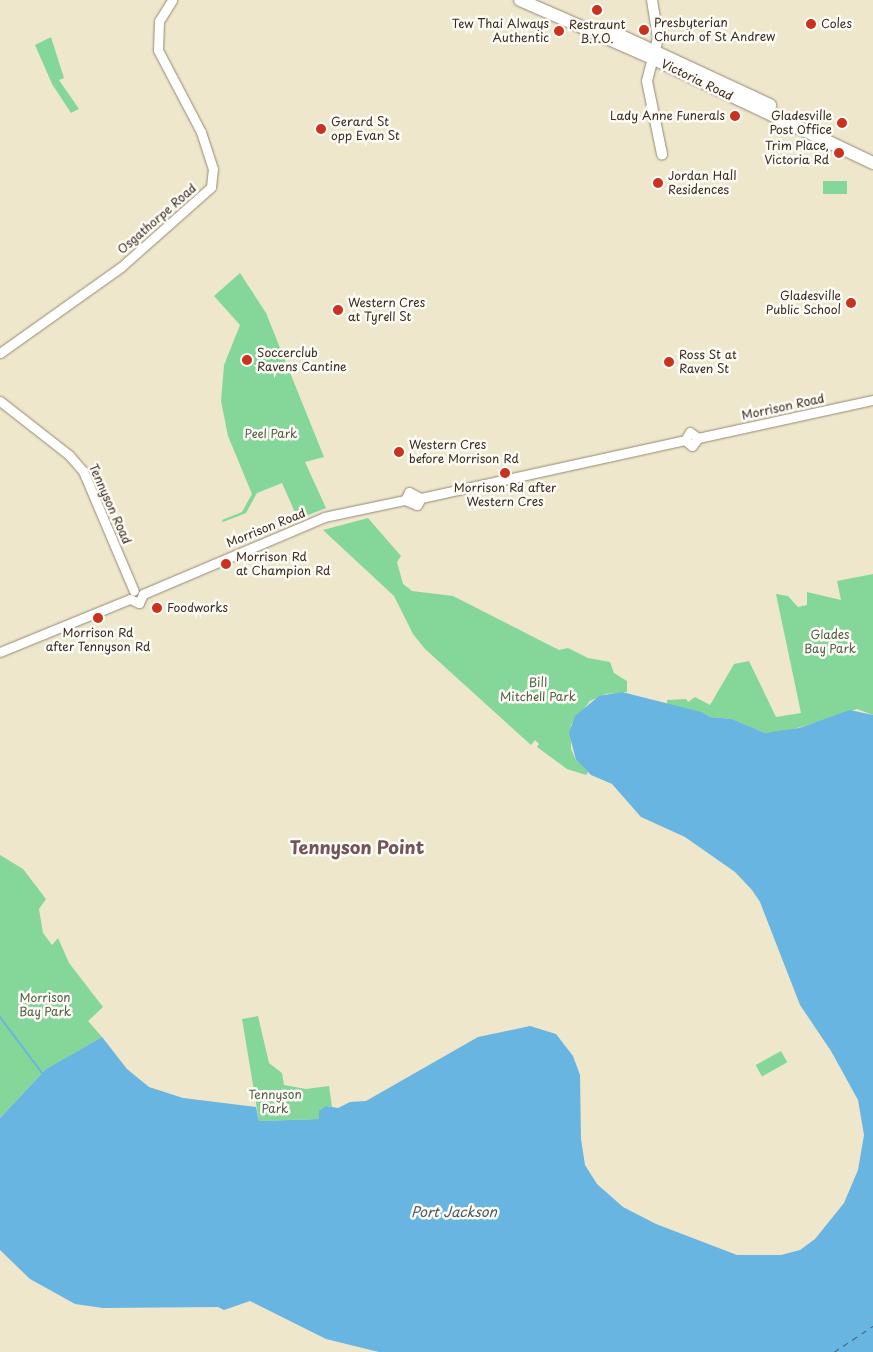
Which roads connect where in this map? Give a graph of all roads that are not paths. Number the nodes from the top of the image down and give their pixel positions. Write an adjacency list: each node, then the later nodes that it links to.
1 (172, 0): 9 (street, Osgathorpe Road)
2 (520, 0): 5 (highway, Victoria Road)
3 (536, 0): 5 (highway, Victoria Road)
4 (652, 0): 5 (main road)
5 (654, 54): 6 (main road); 7 (highway, Victoria Road); 8 (highway, Victoria Road)
6 (662, 154)
7 (873, 155)
8 (873, 163)
9 (0, 353)
10 (873, 400): 12 (street, Morrison Road)
11 (0, 401): 12 (street, Tennyson Road)
12 (136, 595): 13 (street, Morrison Road)
13 (0, 652)

